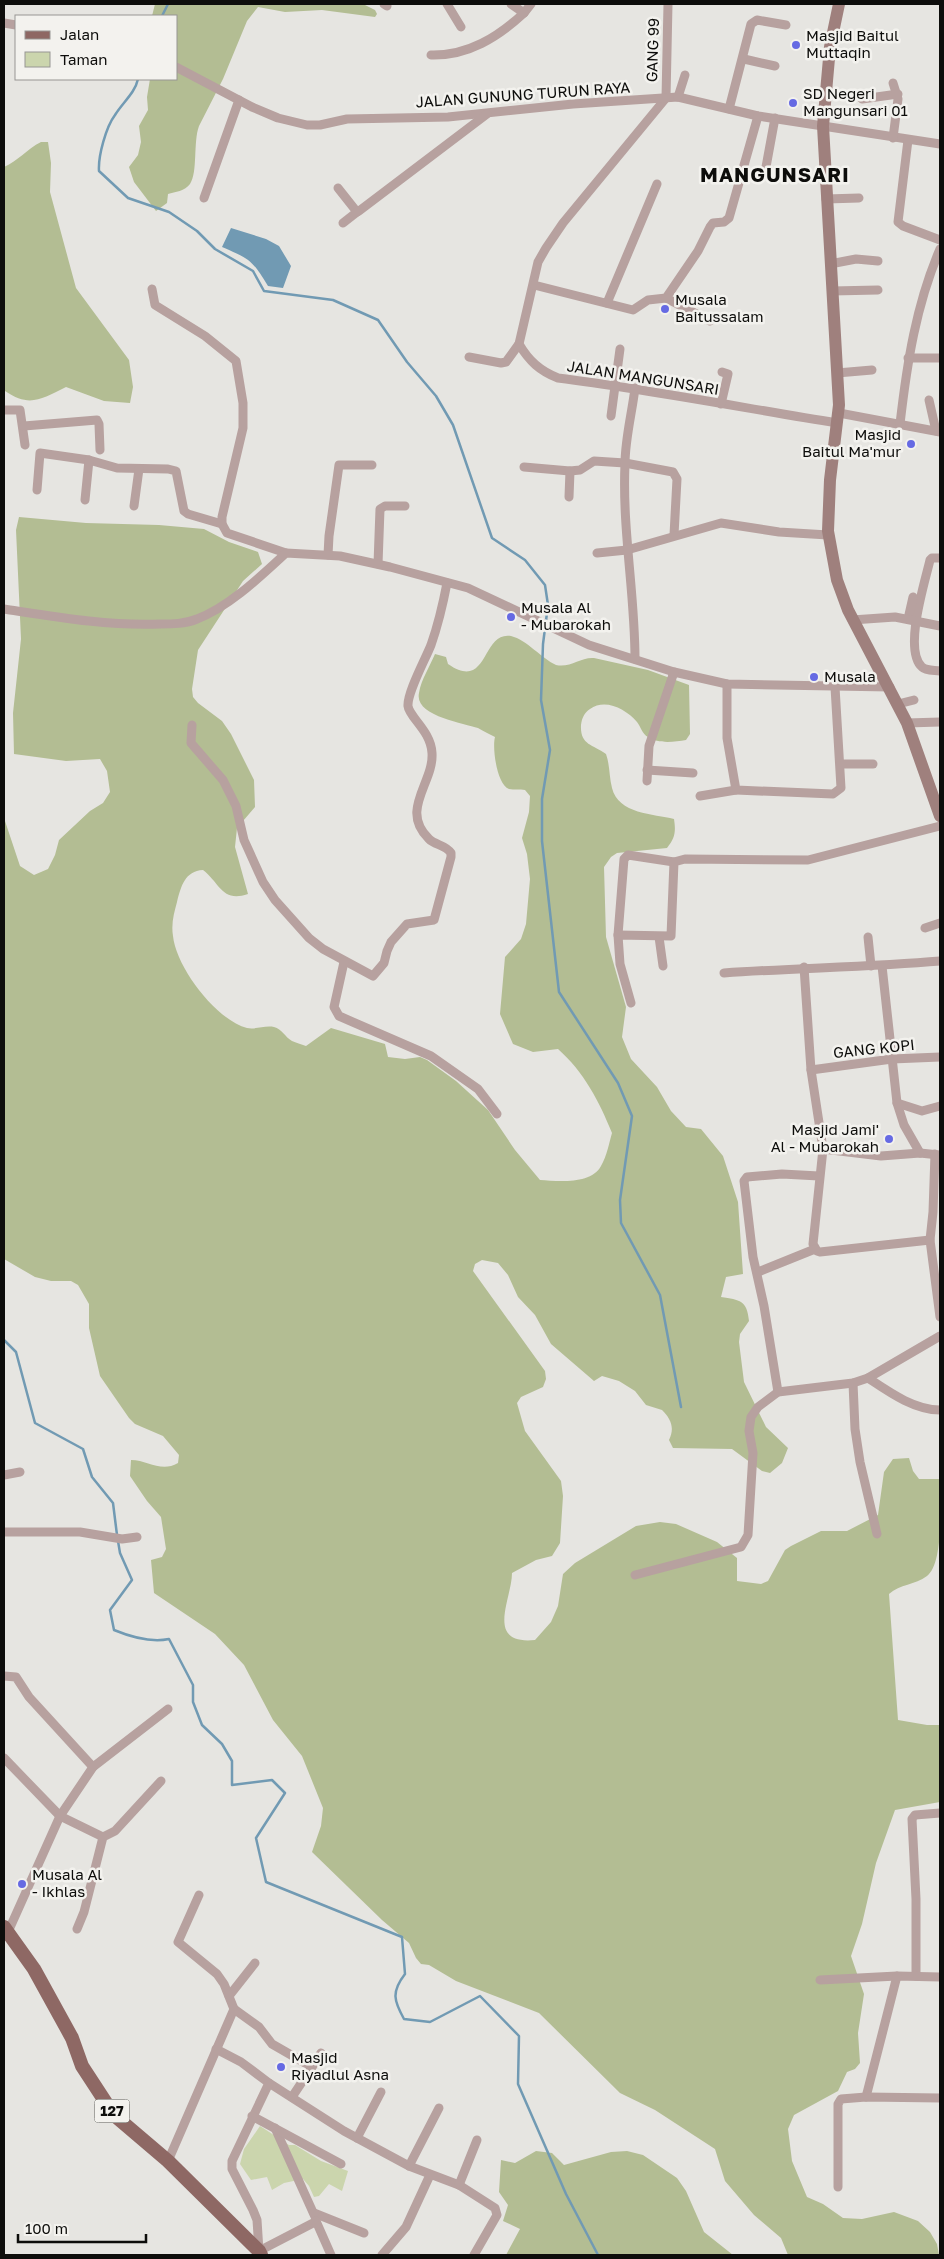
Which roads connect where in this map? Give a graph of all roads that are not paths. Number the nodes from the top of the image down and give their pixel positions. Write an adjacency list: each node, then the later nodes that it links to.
1 (447, 4): 8 (street)
2 (511, 4): 6 (street)
3 (531, 4): 6 (street)
4 (668, 4): 17 (street, GANG 99)
5 (839, 4): 24 (main road)
6 (524, 13): 9 (street)
7 (786, 25): 10 (street)
8 (461, 26)
9 (432, 55)
10 (744, 59): 11 (street); 20 (street)
11 (775, 66)
12 (178, 68): 19 (street, JALAN GUNUNG TURUN RAYA)
13 (685, 75): 16 (street)
14 (893, 83): 15 (street)
15 (898, 94): 18 (street); 25 (street)
16 (678, 97): 17 (street, JALAN GUNUNG TURUN RAYA); 20 (street, JALAN GUNUNG TURUN RAYA)
17 (666, 98): 21 (street, JALAN GUNUNG TURUN RAYA); 42 (street)
18 (862, 99)
19 (239, 100): 21 (street, JALAN GUNUNG TURUN RAYA); 31 (street)
20 (729, 109): 22 (street, JALAN GUNUNG TURUN RAYA)
21 (488, 114): 34 (street)
22 (758, 116): 23 (street, JALAN GUNUNG TURUN RAYA); 46 (street)
23 (774, 118): 24 (street, JALAN GUNUNG TURUN RAYA); 28 (street)
24 (823, 126): 25 (street, JALAN GUNUNG TURUN RAYA); 33 (main road)
25 (893, 138): 26 (street, JALAN GUNUNG TURUN RAYA)
26 (908, 140): 27 (street, JALAN GUNUNG TURUN RAYA); 36 (street)
27 (940, 144)
28 (766, 167)
29 (657, 184): 47 (street)
30 (338, 188): 34 (street)
31 (204, 198)
32 (859, 198): 33 (street)
33 (826, 199): 39 (main road)
34 (356, 212): 35 (street)
35 (343, 223)
36 (940, 240)
37 (940, 249): 40 (street)
38 (878, 261): 39 (street)
39 (830, 264): 45 (main road)
40 (931, 271): 41 (street); 52 (street)
41 (940, 273)
42 (534, 285): 47 (street); 49 (street)
43 (152, 289): 80 (street)
44 (878, 290): 45 (street)
45 (832, 291): 56 (main road)
46 (666, 298): 47 (street); 48 (street)
47 (606, 303)
48 (710, 321)
49 (519, 344): 51 (street); 57 (street, JALAN MANGUNSARI)
50 (620, 349): 57 (street)
51 (469, 357)
52 (908, 358): 53 (street); 64 (street)
53 (940, 358)
54 (872, 370): 56 (street)
55 (722, 372): 60 (street)
56 (837, 373): 63 (main road)
57 (615, 385): 58 (street, JALAN MANGUNSARI); 62 (street)
58 (635, 388): 60 (street, JALAN MANGUNSARI); 70 (street)
59 (929, 400): 66 (street)
60 (720, 404): 63 (street, JALAN MANGUNSARI)
61 (4, 410): 65 (street)
62 (611, 416)
63 (838, 418): 64 (street, JALAN MANGUNSARI); 82 (main road)
64 (900, 424): 66 (street, JALAN MANGUNSARI)
65 (24, 426): 67 (street); 68 (street)
66 (938, 432)
67 (25, 445)
68 (100, 450)
69 (89, 460): 73 (street); 75 (street); 77 (street)
70 (624, 463): 74 (street); 81 (street); 83 (street)
71 (372, 465): 86 (street)
72 (524, 467): 74 (street)
73 (139, 469): 78 (street); 80 (street)
74 (570, 471): 76 (street)
75 (37, 490)
76 (568, 497)
77 (85, 500)
78 (134, 506)
79 (405, 506): 88 (street)
80 (222, 524): 84 (street)
81 (674, 535): 82 (street); 83 (street)
82 (828, 535): 92 (main road)
83 (627, 550): 85 (street); 95 (street)
84 (286, 553): 86 (street); 91 (street)
85 (597, 553)
86 (328, 555): 88 (street)
87 (940, 558): 93 (street)
88 (378, 564): 89 (street)
89 (447, 582): 95 (street); 122 (street)
90 (913, 597): 93 (street)
91 (4, 609)
92 (852, 620): 93 (street); 100 (main road)
93 (912, 620): 94 (street); 96 (street)
94 (940, 626)
95 (634, 659): 97 (street)
96 (940, 671)
97 (674, 672): 98 (street); 108 (street)
98 (727, 684): 99 (street); 111 (street)
99 (835, 687): 100 (street); 106 (street)
100 (890, 688): 102 (main road)
101 (914, 700): 102 (street)
102 (898, 704): 103 (main road)
103 (907, 722): 104 (street); 113 (main road)
104 (940, 722)
105 (192, 725): 122 (street)
106 (841, 764): 107 (street); 111 (street)
107 (873, 764)
108 (647, 770): 109 (street); 110 (street)
109 (693, 773)
110 (647, 782)
111 (736, 790): 112 (street)
112 (700, 796)
113 (940, 816)
114 (940, 826): 115 (street)
115 (674, 862): 118 (street); 119 (street)
116 (940, 922): 117 (street)
117 (925, 928)
118 (618, 935): 119 (street); 128 (street)
119 (659, 937): 123 (street)
120 (868, 937): 124 (street)
121 (940, 961): 125 (street)
122 (344, 962): 134 (street)
123 (663, 966)
124 (871, 966): 125 (street); 126 (street)
125 (882, 966): 130 (street)
126 (804, 967): 127 (street); 131 (street)
127 (724, 973)
128 (631, 1003)
129 (940, 1057): 130 (street, GANG KOPI)
130 (892, 1059): 131 (street, GANG KOPI); 132 (street)
131 (811, 1070): 135 (street)
132 (897, 1103): 133 (street); 136 (street)
133 (940, 1106)
134 (497, 1114)
135 (823, 1149): 136 (street); 138 (street)
136 (920, 1153): 137 (street)
137 (938, 1155): 139 (street)
138 (819, 1176): 140 (street); 141 (street)
139 (930, 1240): 140 (street); 142 (street)
140 (815, 1249): 141 (street)
141 (758, 1272): 146 (street)
142 (940, 1317)
143 (940, 1336): 144 (street)
144 (868, 1378): 145 (street); 147 (street)
145 (853, 1383): 146 (street); 151 (street)
146 (778, 1392): 153 (street)
147 (940, 1410)
148 (20, 1472): 149 (street)
149 (4, 1475)
150 (4, 1532): 152 (street)
151 (877, 1534)
152 (138, 1537)
153 (635, 1575)
154 (4, 1676): 157 (street)
155 (168, 1709): 157 (street)
156 (4, 1758): 160 (street)
157 (93, 1767): 160 (street)
158 (161, 1781): 161 (street)
159 (940, 1813): 167 (street)
160 (60, 1816): 161 (street); 163 (street)
161 (103, 1837): 164 (street)
162 (199, 1895): 170 (street)
163 (6, 1929): 185 (main road, 127)
164 (77, 1929)
165 (255, 1963): 170 (street)
166 (897, 1976): 167 (street); 169 (street); 177 (street)
167 (916, 1976): 168 (street)
168 (940, 1977)
169 (820, 1980)
170 (229, 1996): 171 (street)
171 (234, 2009): 172 (street); 174 (street)
172 (216, 2048): 175 (street); 185 (street)
173 (321, 2053): 174 (street)
174 (312, 2067): 178 (street)
175 (269, 2083): 178 (street); 181 (street)
176 (381, 2092): 183 (street)
177 (866, 2096): 179 (street); 190 (street)
178 (292, 2097): 183 (street)
179 (940, 2098)
180 (439, 2108): 187 (street)
181 (252, 2116): 182 (street); 193 (street)
182 (275, 2128): 186 (street); 191 (street)
183 (357, 2138): 187 (street)
184 (477, 2140): 189 (street)
185 (168, 2161): 193 (main road, 127)
186 (340, 2164)
187 (409, 2166): 188 (street)
188 (430, 2174): 189 (street); 195 (street)
189 (459, 2185): 196 (street)
190 (838, 2187)
191 (315, 2217): 192 (street); 193 (street); 194 (street)
192 (364, 2233)
193 (260, 2253)
194 (331, 2255)
195 (382, 2255)
196 (474, 2255)

